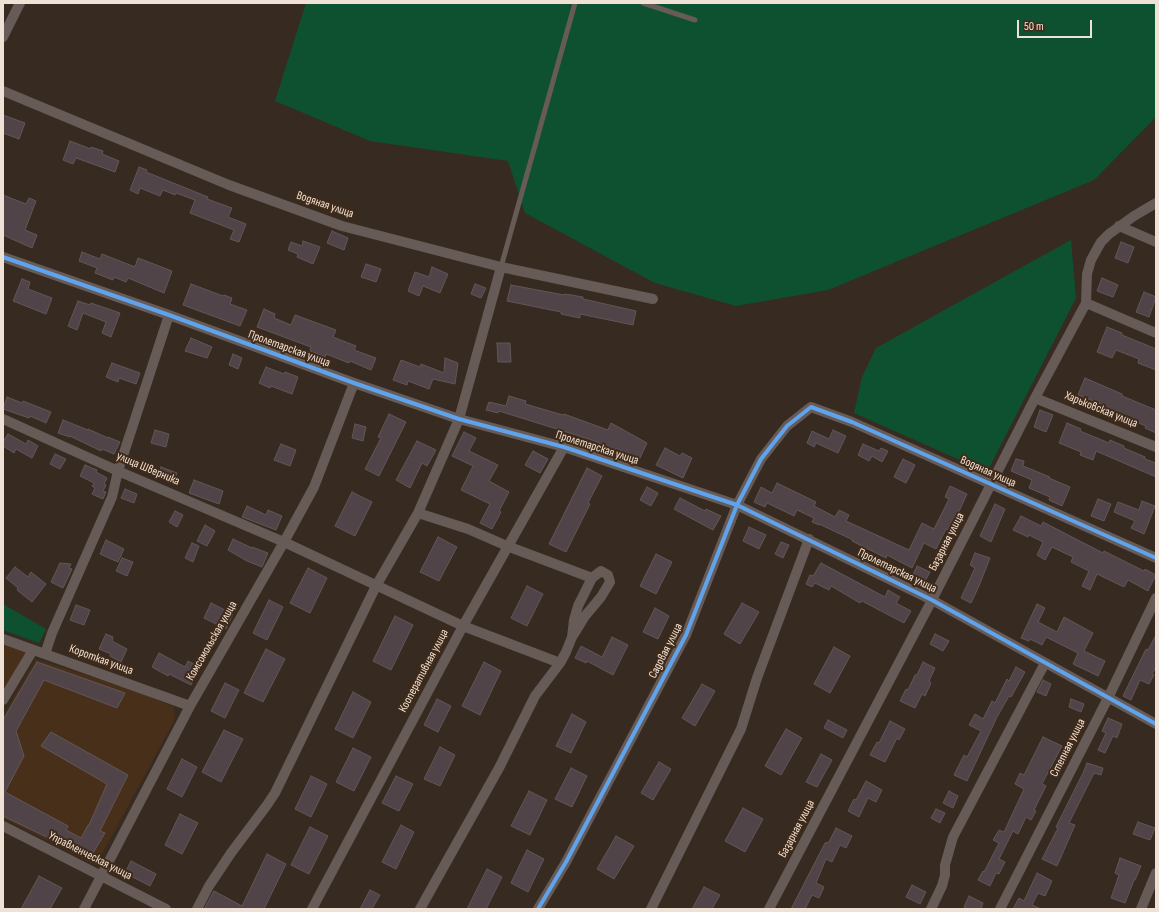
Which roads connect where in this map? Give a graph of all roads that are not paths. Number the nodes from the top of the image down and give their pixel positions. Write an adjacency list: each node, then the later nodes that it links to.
1 (20, 3): 5 (street)
2 (575, 3): 11 (lane)
3 (643, 3): 4 (lane)
4 (695, 20)
5 (3, 37)
6 (3, 91): 11 (street, Водяная улица)
7 (1156, 203): 8 (street, Базарная улица)
8 (1119, 226): 9 (street); 13 (street, Базарная улица)
9 (1156, 242)
10 (3, 257): 14 (street, Пролетарская улица)
11 (501, 267): 12 (street, Водяная улица); 20 (street)
12 (653, 299)
13 (1086, 303): 15 (street); 17 (street, Базарная улица)
14 (169, 315): 16 (street, Пролетарская улица); 23 (street)
15 (1156, 333)
16 (354, 383): 20 (street, Пролетарская улица); 28 (street, Комсомольская улица)
17 (1035, 398): 22 (street, Харьковская улица); 24 (street, Базарная улица)
18 (811, 407): 24 (street, Водяная улица); 25 (street, Садовая улица)
19 (3, 419): 23 (street, улица Шверника)
20 (459, 419): 21 (street, Пролетарская улица); 26 (street)
21 (564, 447): 25 (street, Пролетарская улица); 29 (street, Кооперативная улица)
22 (1156, 447)
23 (118, 471): 28 (street, улица Шверника); 39 (street)
24 (991, 485): 30 (street, Водяная улица); 34 (street, Базарная улица)
25 (737, 505): 27 (street, Пролетарская улица); 54 (street, Садовая улица)
26 (418, 513): 29 (street); 32 (street)
27 (809, 539): 34 (street, Пролетарская улица); 55 (street)
28 (284, 542): 32 (street, улица Шверника); 44 (street, Комсомольская улица)
29 (507, 546): 31 (street); 35 (street, Кооперативная улица)
30 (1156, 558)
31 (592, 578): 36 (street); 36 (street)
32 (376, 586): 35 (street, улица Шверника); 51 (street)
33 (1156, 598): 42 (street, Степная улица)
34 (932, 600): 41 (street, Пролетарская улица); 56 (street, Базарная улица)
35 (463, 626): 40 (street, улица Шверника); 52 (street, Кооперативная улица)
36 (572, 637): 40 (street)
37 (3, 639): 38 (street, Короткая улица)
38 (33, 650): 39 (street, Короткая улица); 43 (street)
39 (45, 654): 44 (street, Короткая улица)
40 (560, 663): 53 (street)
41 (1045, 663): 42 (street, Пролетарская улица); 57 (street)
42 (1108, 698): 45 (street, Пролетарская улица); 58 (street, Степная улица)
43 (3, 700)
44 (190, 706): 48 (street, Комсомольская улица)
45 (1156, 724)
46 (3, 826): 48 (street, Управленческая улица)
47 (1156, 873): 59 (street)
48 (101, 876): 49 (street, Комсомольская улица); 50 (street, Управленческая улица)
49 (84, 909)
50 (166, 909)
51 (197, 909)
52 (312, 909)
53 (420, 909)
54 (538, 909)
55 (651, 909)
56 (769, 909)
57 (931, 909)
58 (1000, 909)
59 (1141, 909)

